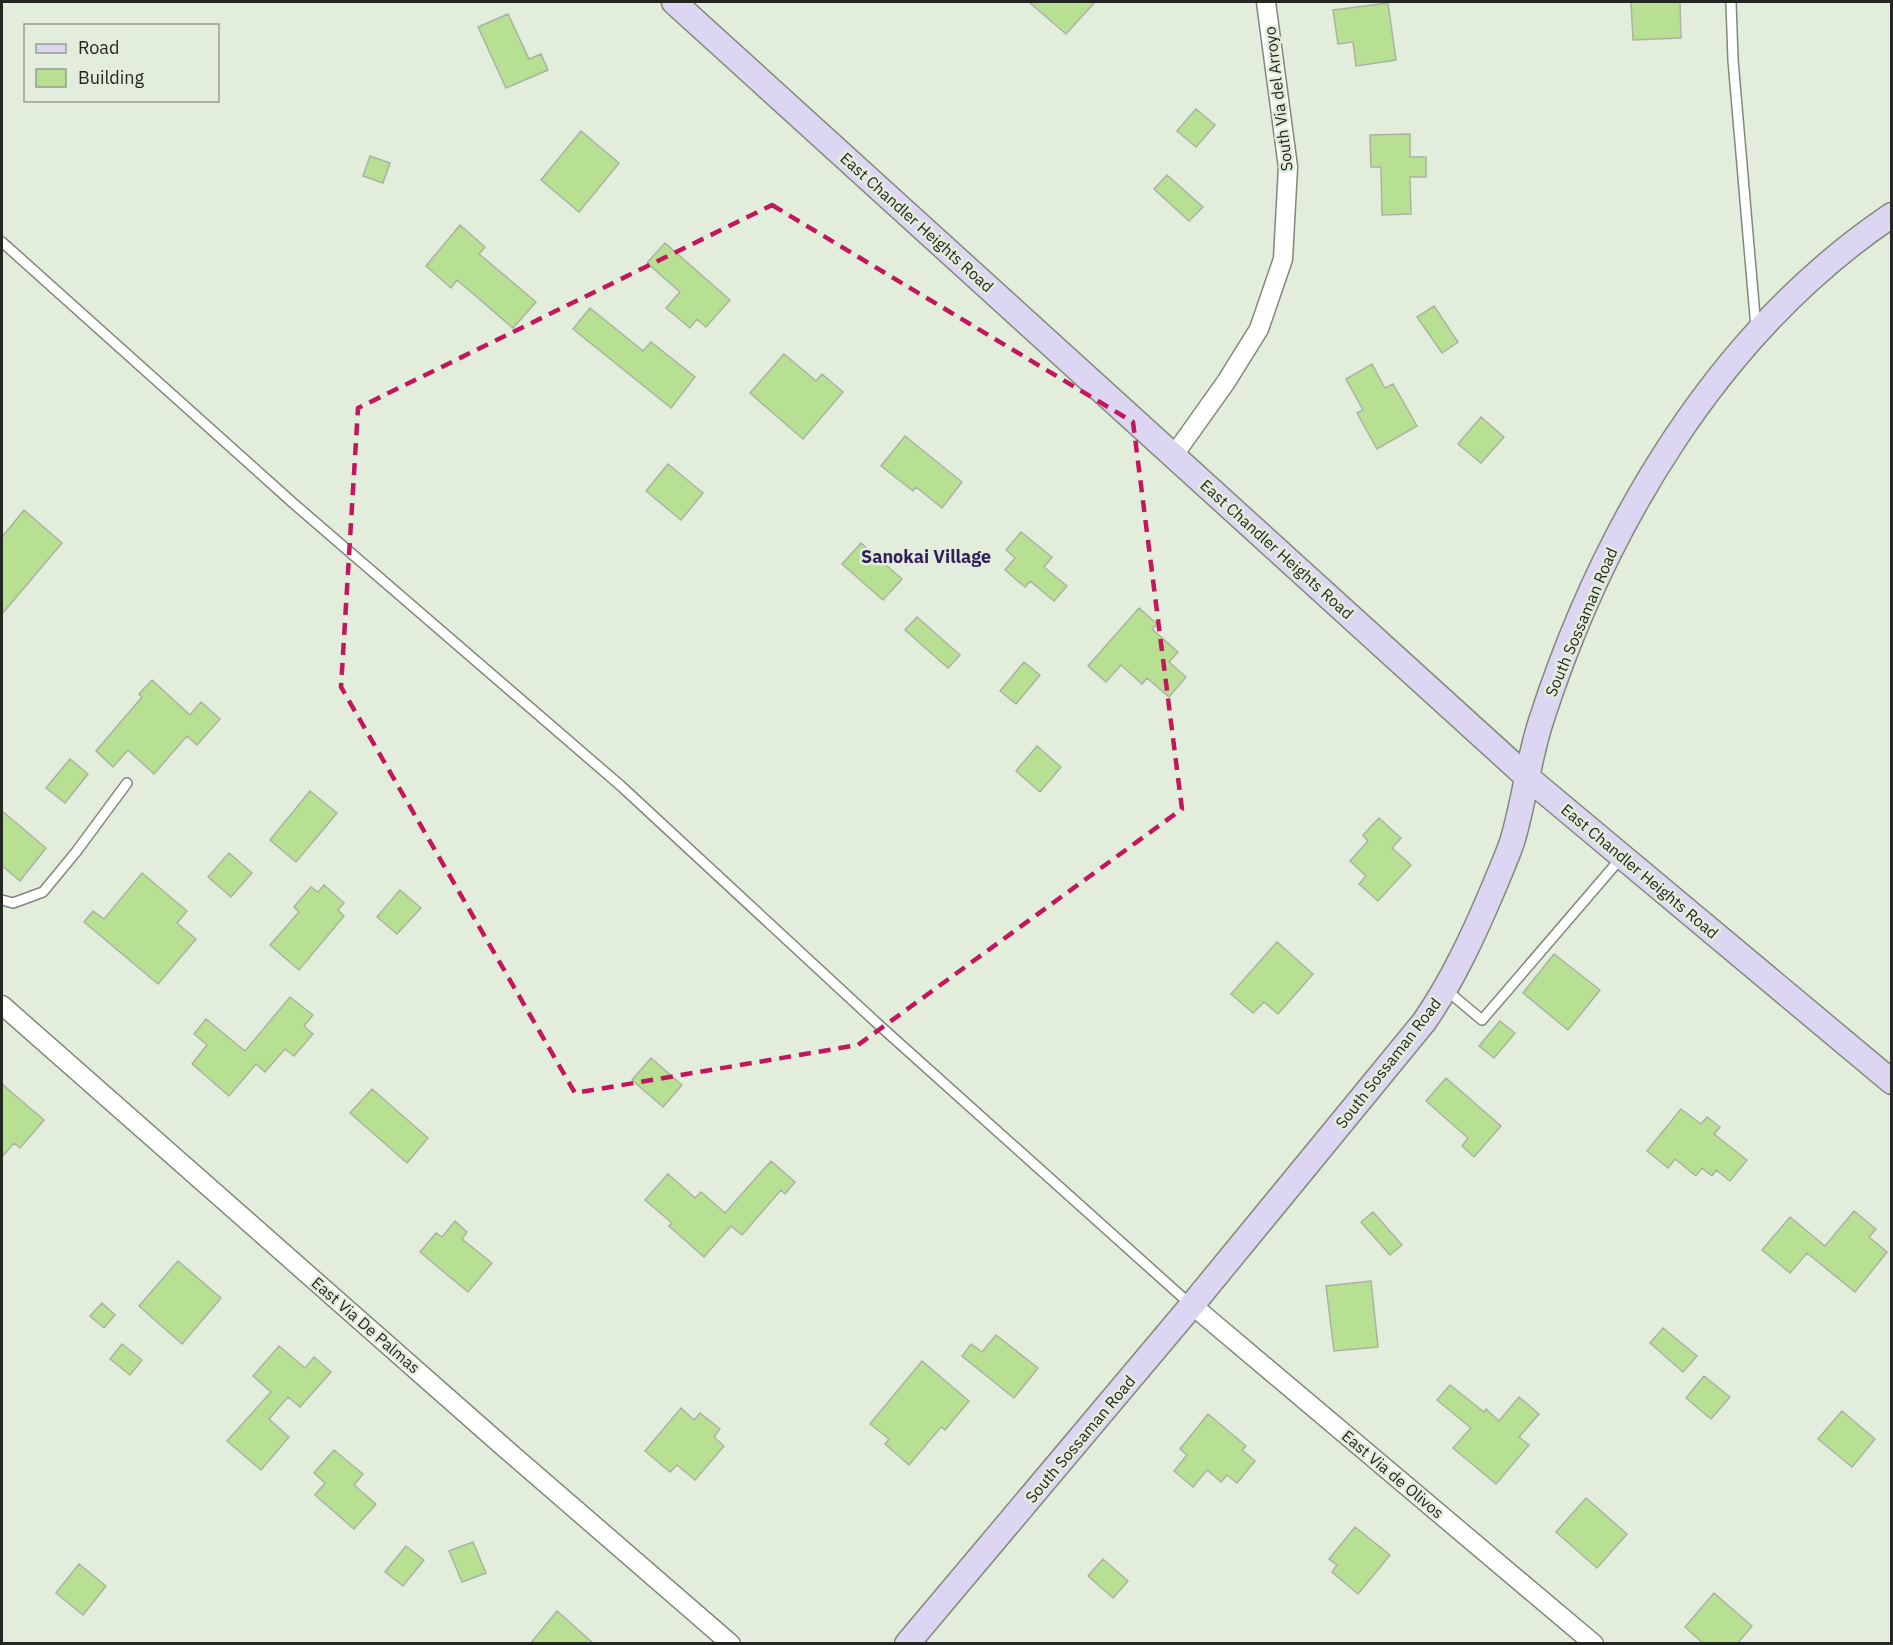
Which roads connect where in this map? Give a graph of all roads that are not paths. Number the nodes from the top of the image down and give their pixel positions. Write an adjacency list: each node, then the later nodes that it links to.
1 (674, 2): 7 (main road, East Chandler Heights Road)
2 (1266, 2): 7 (street, South Via del Arroyo)
3 (1731, 2): 6 (lane)
4 (1892, 215): 6 (main road, South Sossaman Road)
5 (2, 242): 15 (lane)
6 (1757, 333): 8 (main road, South Sossaman Road)
7 (1174, 455): 8 (main road, East Chandler Heights Road)
8 (1527, 777): 10 (main road, East Chandler Heights Road); 12 (main road, South Sossaman Road)
9 (127, 783): 11 (lane)
10 (1623, 856): 12 (lane); 14 (main road, East Chandler Heights Road)
11 (2, 900)
12 (1445, 988): 15 (main road, South Sossaman Road)
13 (2, 1005): 16 (street, East Via De Palmas)
14 (1892, 1082)
15 (1192, 1305): 17 (main road, South Sossaman Road); 18 (street, East Via de Olivos)
16 (731, 1644)
17 (907, 1644)
18 (1594, 1644)

